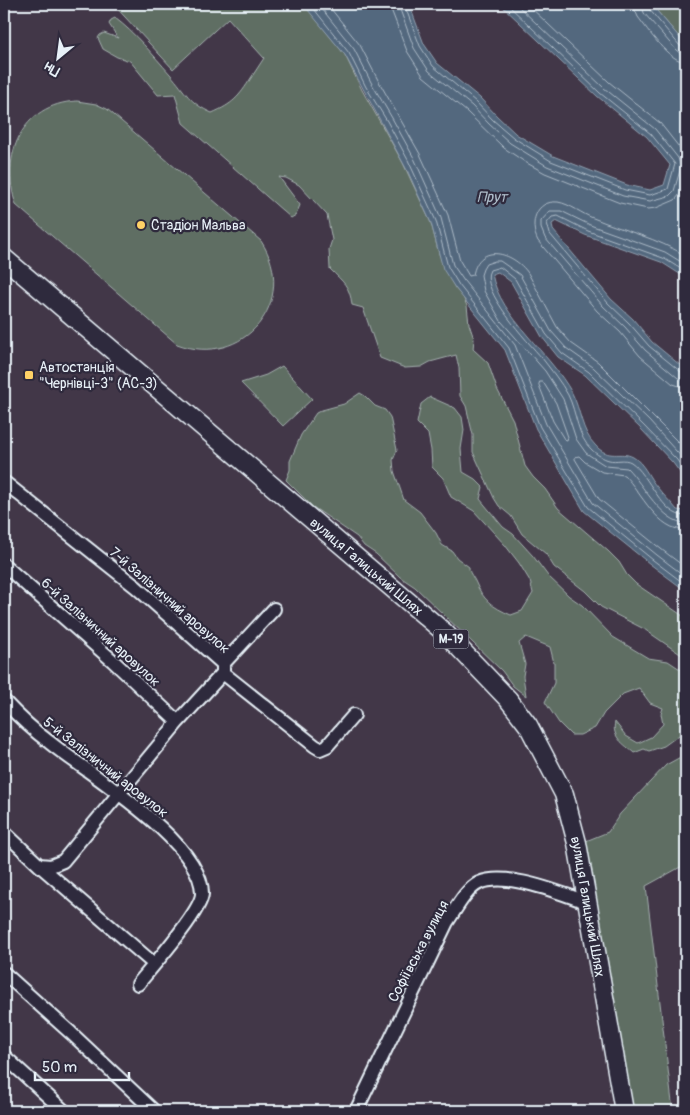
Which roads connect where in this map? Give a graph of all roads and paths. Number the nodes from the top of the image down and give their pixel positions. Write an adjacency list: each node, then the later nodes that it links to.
1 (4, 258): 12 (highway, вулиця Галицький Шлях / М-19)
2 (4, 482): 5 (street, 7-й Залізничний аровулок)
3 (4, 564): 8 (street, 6-й Залізничний аровулок)
4 (274, 609): 5 (street)
5 (223, 669): 7 (street, 7-й Залізничний аровулок); 8 (street)
6 (4, 701): 9 (street, 5-й Залізничний аровулок)
7 (354, 715)
8 (178, 722): 9 (street)
9 (120, 794): 11 (street); 13 (street, 5-й Залізничний аровулок)
10 (4, 832): 11 (street)
11 (39, 865): 13 (street)
12 (587, 902): 19 (street, Софіївська вулиця); 20 (highway, вулиця Галицький Шлях / М-19)
13 (154, 964): 15 (street, 5-й Залізничний аровулок)
14 (4, 973): 18 (street)
15 (138, 984)
16 (4, 1056): 17 (street)
17 (64, 1111)
18 (154, 1111)
19 (356, 1111)
20 (624, 1111)

